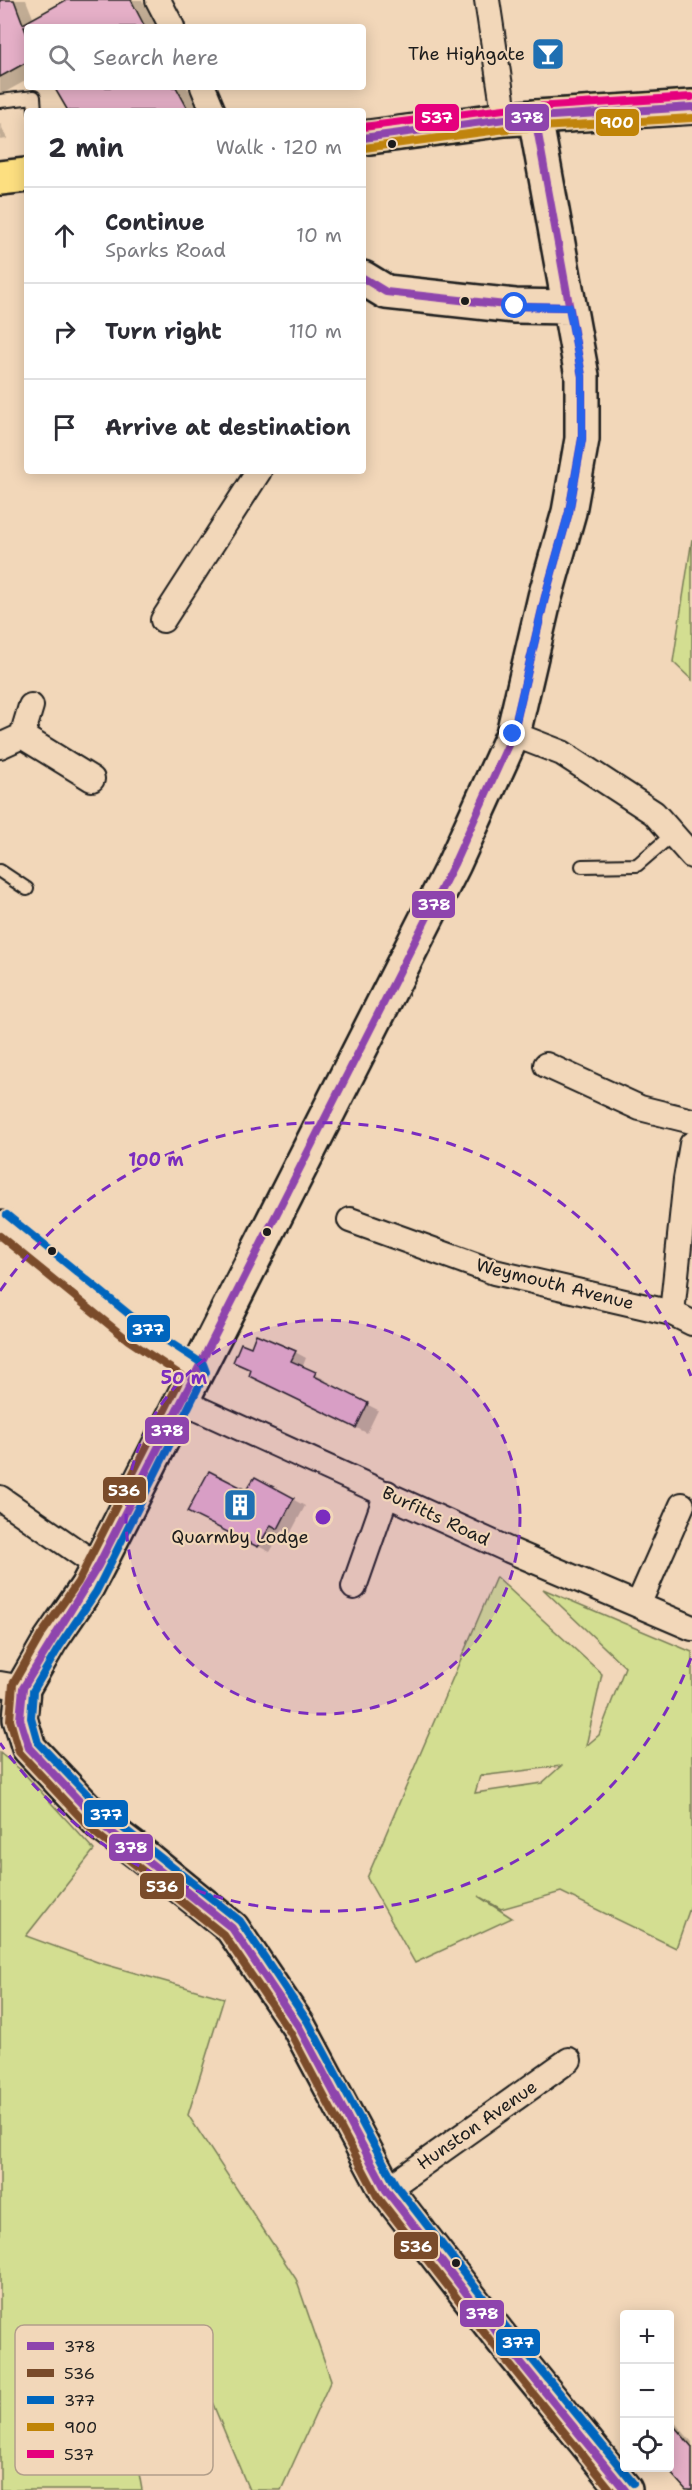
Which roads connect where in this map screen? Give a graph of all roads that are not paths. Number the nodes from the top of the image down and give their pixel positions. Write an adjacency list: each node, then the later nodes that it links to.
1 (158, 0): 3 (street)
2 (487, 0): 9 (street)
3 (170, 24)
4 (204, 90): 8 (street)
5 (0, 101): 7 (lane)
6 (692, 107): 9 (highway)
7 (35, 108)
8 (212, 108)
9 (520, 118): 10 (highway); 14 (street)
10 (366, 138)
11 (24, 175): 12 (highway)
12 (0, 178)
13 (366, 283): 14 (street)
14 (569, 307): 18 (street)
15 (257, 474): 16 (street)
16 (163, 620)
17 (31, 706): 19 (street)
18 (513, 734): 22 (street); 33 (street)
19 (22, 736): 20 (street); 21 (street)
20 (0, 746)
21 (92, 778)
22 (673, 834): 23 (street); 24 (lane)
23 (692, 856)
24 (582, 866)
25 (0, 871): 26 (lane)
26 (27, 889)
27 (546, 1065): 28 (street)
28 (692, 1121)
29 (692, 1144): 32 (street)
30 (350, 1220): 32 (street, Weymouth Avenue)
31 (0, 1223): 33 (street)
32 (682, 1318)
33 (196, 1372): 34 (street)
34 (181, 1401): 35 (street, Burfitts Road); 38 (street)
35 (387, 1493): 39 (street); 40 (street, Burfitts Road)
36 (0, 1498): 38 (street)
37 (682, 1505): 40 (street)
38 (98, 1566): 42 (street)
39 (354, 1587)
40 (638, 1605): 41 (street, Burfitts Road)
41 (692, 1628)
42 (14, 1697): 44 (street)
43 (569, 2060): 44 (street, Hunston Avenue)
44 (386, 2190): 45 (street)
45 (625, 2490)

